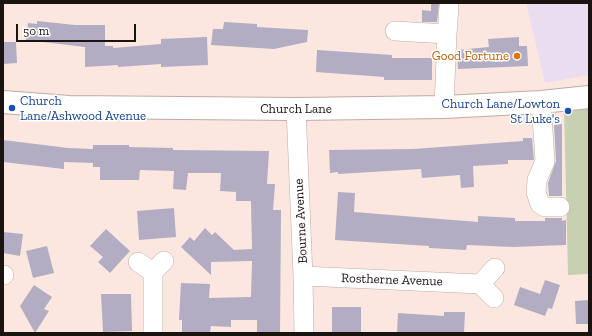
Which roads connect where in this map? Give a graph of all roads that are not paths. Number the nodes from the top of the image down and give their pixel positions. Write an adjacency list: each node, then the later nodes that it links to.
1 (449, 6): 3 (street)
2 (396, 31): 3 (street)
3 (447, 34): 7 (street)
4 (589, 97): 6 (main road, Church Lane)
5 (3, 102): 8 (main road, Church Lane)
6 (541, 102): 7 (main road, Church Lane); 9 (street)
7 (444, 107): 8 (main road, Church Lane)
8 (296, 110): 12 (street, Bourne Avenue)
9 (553, 212)
10 (152, 265): 15 (street)
11 (495, 268): 13 (street)
12 (303, 276): 13 (street, Rostherne Avenue); 16 (street, Bourne Avenue)
13 (480, 284): 14 (street)
14 (494, 298)
15 (153, 333)
16 (304, 333)

